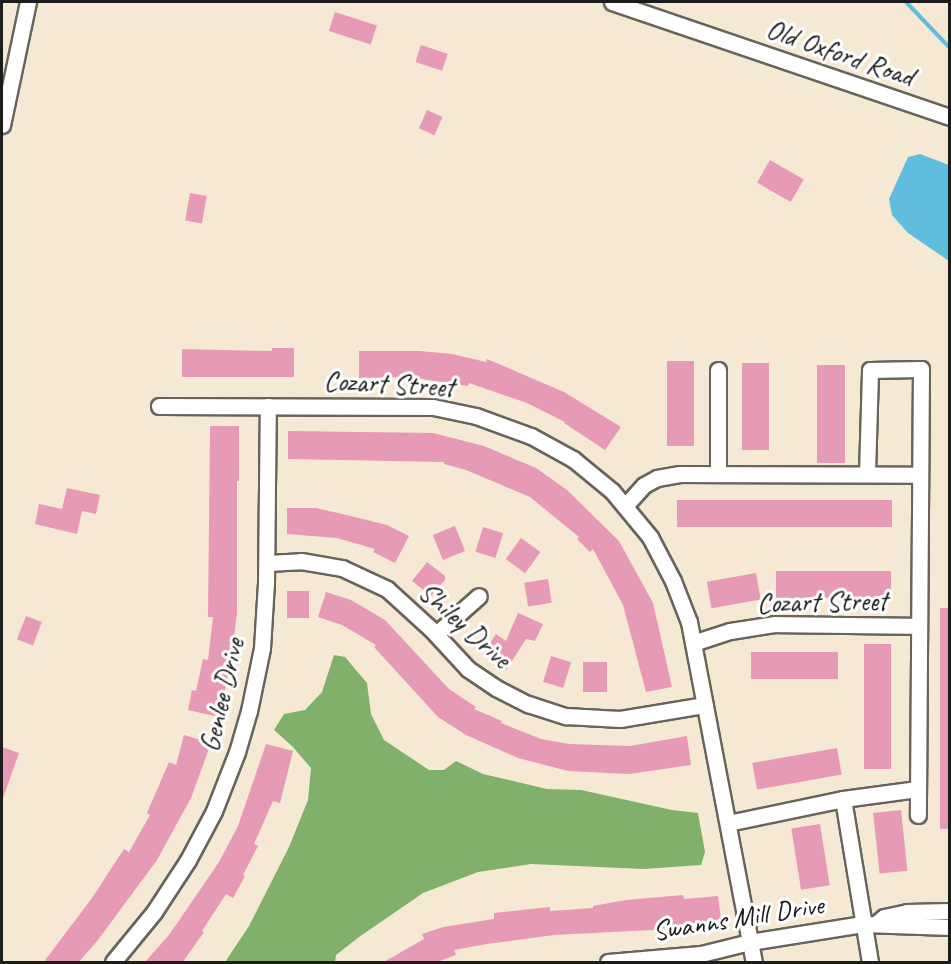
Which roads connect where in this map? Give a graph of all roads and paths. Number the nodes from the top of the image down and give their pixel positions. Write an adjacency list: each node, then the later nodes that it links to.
1 (28, 2): 4 (street)
2 (612, 2): 3 (street, Old Oxford Road)
3 (950, 117)
4 (2, 125)
5 (718, 370): 8 (street)
6 (159, 406): 7 (street, Cozart Street)
7 (268, 406): 11 (street, Cozart Street); 12 (street, Genlee Drive)
8 (718, 473): 9 (street); 11 (street)
9 (867, 473): 10 (street); 10 (street, Cozart Street)
10 (920, 475): 14 (street, Cozart Street)
11 (625, 506): 16 (street, Cozart Street)
12 (267, 563): 15 (street, Shiley Drive); 26 (street, Genlee Drive)
13 (479, 596): 15 (street)
14 (919, 626): 16 (street, Cozart Street); 18 (street, Cozart Street)
15 (436, 634): 17 (street, Shiley Drive)
16 (693, 643): 17 (street, Cozart Street)
17 (705, 705): 21 (street, Cozart Street)
18 (917, 789): 19 (street); 20 (street, Cozart Street)
19 (843, 799): 21 (street); 23 (street)
20 (918, 815)
21 (728, 823): 25 (street, Cozart Street)
22 (950, 911): 23 (street, Swanns Mill Drive)
23 (870, 923): 24 (street, Swanns Mill Drive); 25 (street, Swanns Mill Drive); 29 (street)
24 (950, 927)
25 (750, 942): 27 (street, Swanns Mill Drive); 28 (street, Cozart Street)
26 (113, 963)
27 (608, 963)
28 (754, 963)
29 (870, 963)

